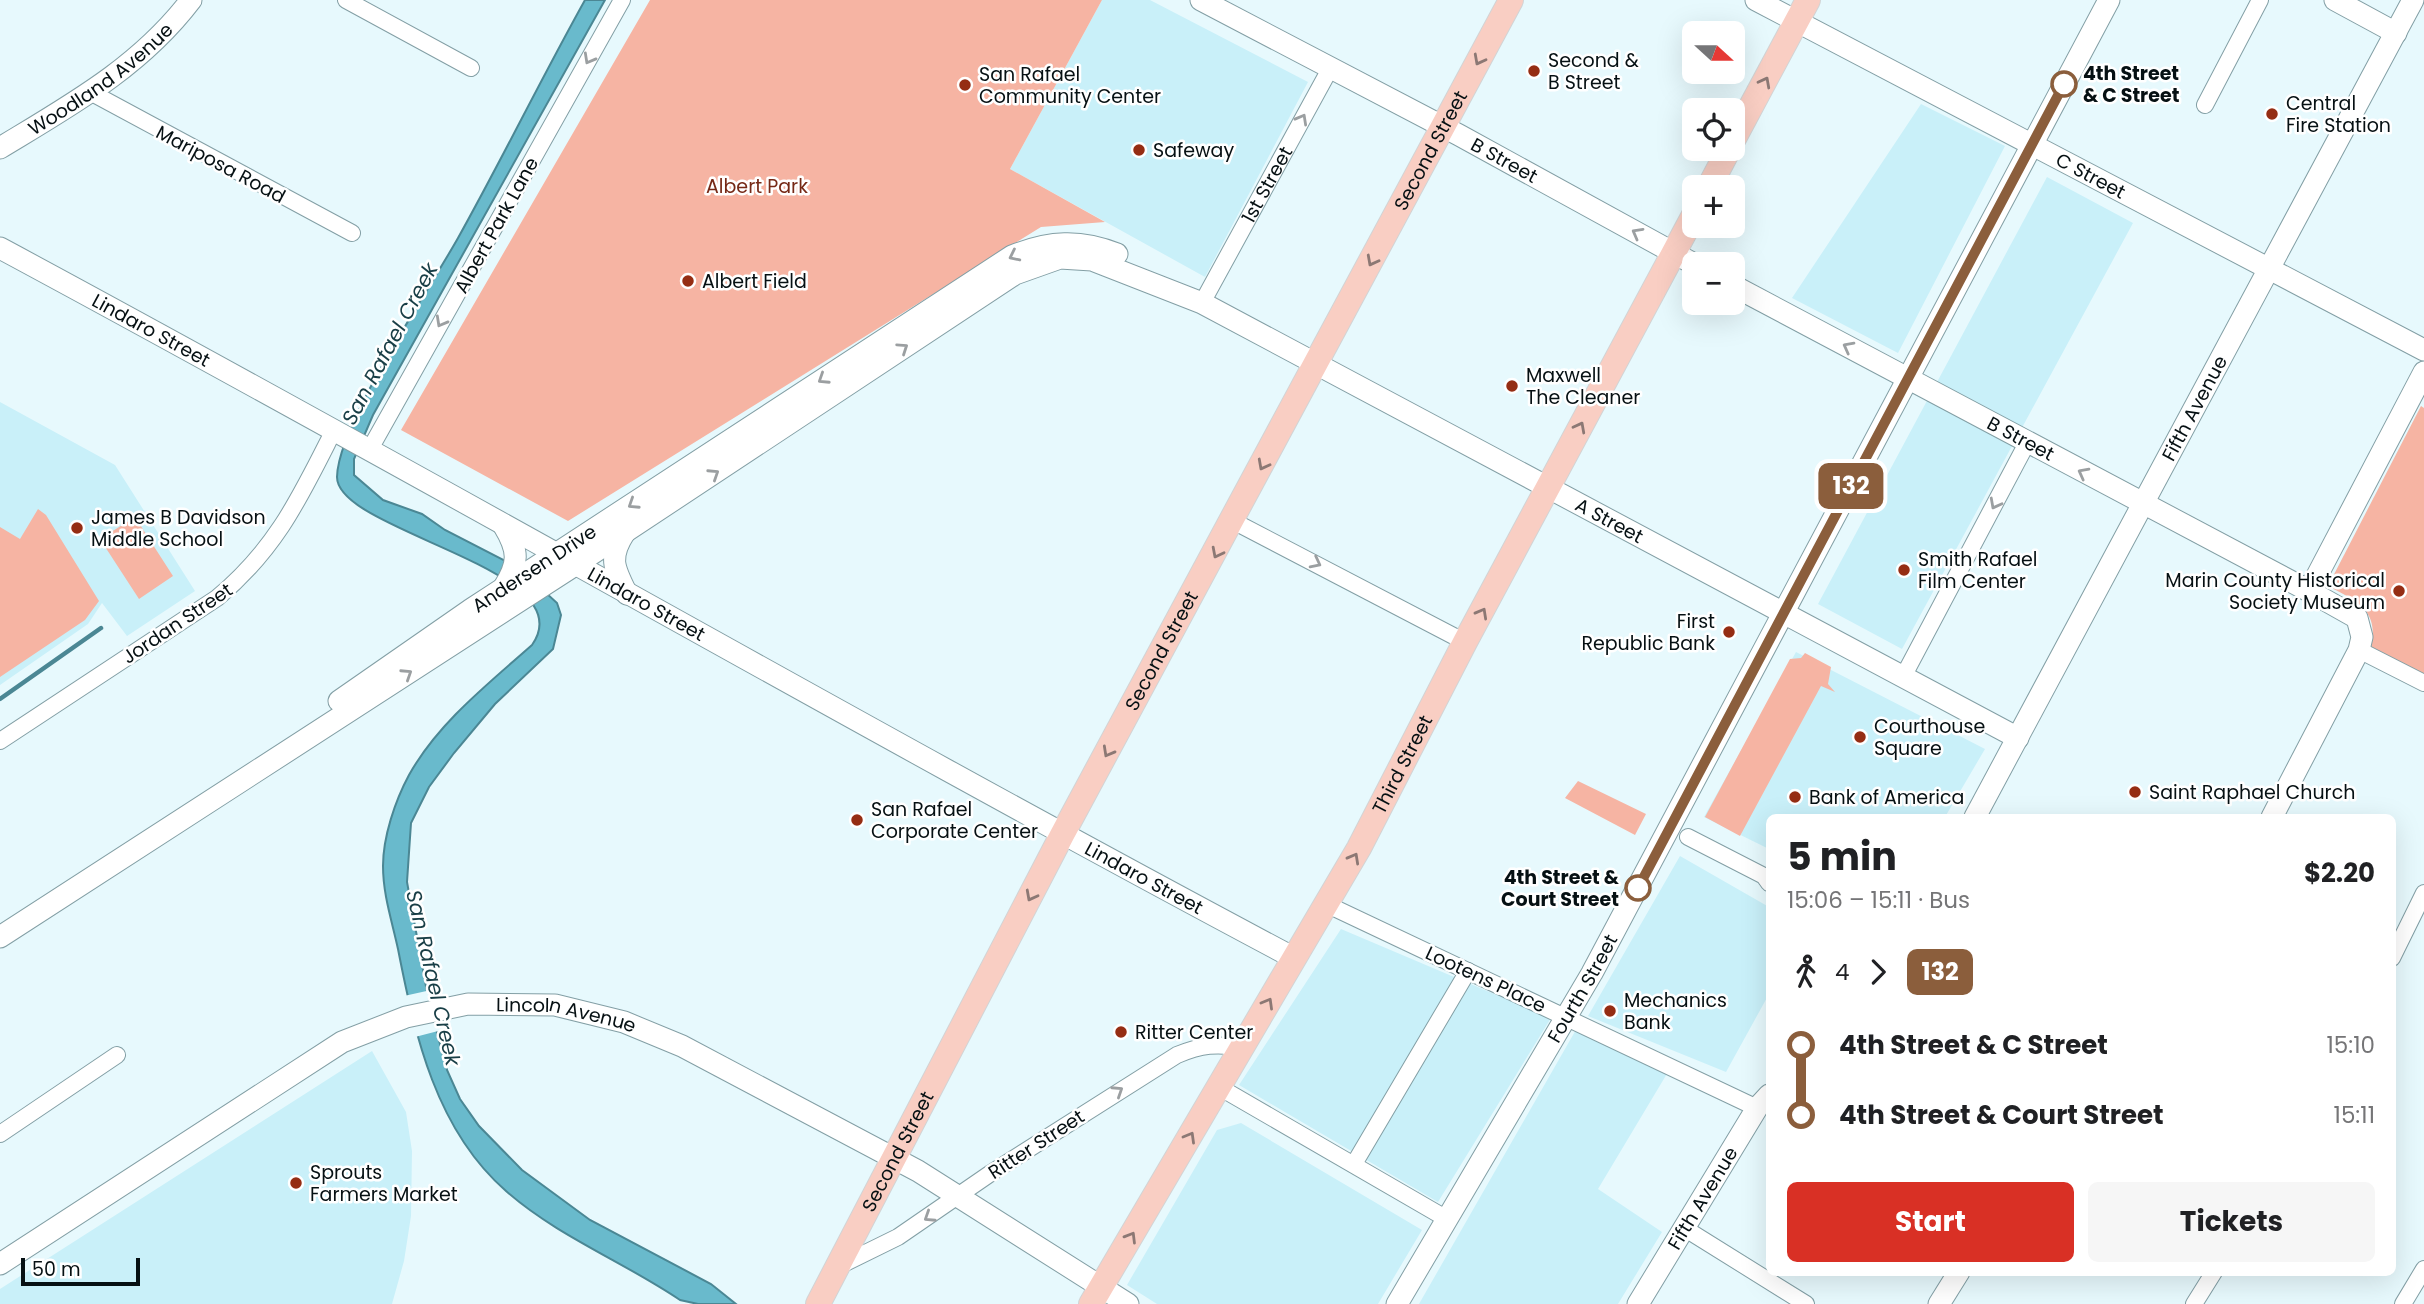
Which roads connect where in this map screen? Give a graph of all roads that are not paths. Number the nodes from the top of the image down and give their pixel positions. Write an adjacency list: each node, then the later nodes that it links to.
1 (191, 0): 15 (street, Woodland Avenue)
2 (346, 0): 14 (street)
3 (622, 0): 35 (street, Albert Park Lane, one-way to 35)
4 (1203, 0): 13 (street, B Street)
5 (1511, 0): 18 (main road, Second Street, one-way to 18)
6 (1756, 0): 11 (street, C Street)
7 (2109, 0): 19 (street, Fourth Street)
8 (2260, 0): 16 (street)
9 (2335, 0): 12 (street)
10 (2413, 0): 12 (street, Fifth Avenue)
11 (1802, 11): 17 (main road, one-way to 11); 19 (street, C Street)
12 (2396, 33): 26 (street, Fifth Avenue)
13 (1331, 67): 18 (street, B Street); 28 (street, 1st Street, one-way to 13)
14 (471, 68)
15 (92, 93): 20 (street, Woodland Avenue); 21 (street, Mariposa Road)
16 (2205, 104)
17 (1745, 118)
18 (1444, 127): 24 (street, B Street, one-way to 18); 30 (main road, Second Street, one-way to 30)
19 (2032, 144): 26 (street, C Street); 32 (street, Fourth Street)
20 (0, 148)
21 (352, 233)
22 (0, 248): 33 (street, Lindaro Street)
23 (1079, 251): 28 (street, A Street); 40 (street, Andersen Drive, one-way to 23); 41 (street, Andersen Drive, one-way to 41)
24 (1682, 258)
25 (1682, 262): 36 (main road, Third Street, one-way to 25)
26 (2270, 270): 29 (street, C Street); 37 (street, Fifth Avenue)
27 (1745, 292): 32 (street, B Street, one-way to 27)
28 (1202, 303): 30 (street, A Street)
29 (2424, 350)
30 (1316, 363): 36 (street, A Street); 38 (main road, Second Street, one-way to 38)
31 (2424, 372): 44 (street)
32 (1908, 379): 34 (street, B Street); 46 (street, Fourth Street)
33 (339, 432): 35 (street, Lindaro Street); 53 (street, Jordan Street)
34 (2027, 443): 37 (street, B Street, one-way to 34); 50 (street, one-way to 50)
35 (367, 448): 39 (street, Lindaro Street)
36 (1548, 487): 46 (street, A Street); 48 (main road, Third Street, one-way to 36)
37 (2143, 505): 44 (street, B Street); 52 (street, Fifth Avenue)
38 (1233, 521): 48 (street, one-way to 48); 56 (main road, Second Street, one-way to 56)
39 (504, 526): 41 (street, Lindaro Street); 43 (street)
40 (625, 532): 42 (street, Andersen Drive); 45 (street)
41 (555, 554): 42 (street, Lindaro Street); 43 (street, Andersen Drive)
42 (575, 565): 43 (street, Andersen Drive); 45 (street, Lindaro Street)
43 (533, 572): 47 (street, Andersen Drive); 47 (street, Andersen Drive)
44 (2309, 591): 49 (street, B Street)
45 (627, 594): 56 (street, Lindaro Street)
46 (1784, 614): 50 (street, A Street); 66 (street, Fourth Street)
47 (479, 615): 61 (street, Andersen Drive); 62 (street, Andersen Drive, one-way to 47)
48 (1465, 642): 60 (main road, Third Street, one-way to 48)
49 (2359, 650): 51 (street); 55 (street)
50 (1903, 677): 52 (street, A Street)
51 (2424, 683)
52 (2018, 738): 54 (street, Fifth Avenue)
53 (0, 741)
54 (1977, 814)
55 (2274, 814)
56 (1062, 835): 64 (street, Lindaro Street); 72 (main road, Second Street, one-way to 72)
57 (1688, 837): 58 (street)
58 (1766, 879)
59 (2424, 893): 63 (street)
60 (1328, 905): 64 (main road, Third Street); 65 (street, Lootens Place)
61 (0, 923)
62 (0, 937)
63 (2396, 950)
64 (1294, 958): 67 (main road, Third Street, one-way to 64)
65 (1468, 971): 66 (street, Lootens Place); 73 (street)
66 (1567, 1017): 70 (street, Lootens Place); 75 (street, Fourth Street)
67 (1242, 1048): 69 (main road, Third Street); 74 (street, Ritter Street, one-way to 67)
68 (117, 1055): 71 (street)
69 (1219, 1087): 73 (street); 82 (main road, Third Street, one-way to 69)
70 (1763, 1101): 76 (street, Fifth Avenue)
71 (0, 1134)
72 (894, 1158): 74 (street, Lincoln Avenue); 77 (street, Lincoln Avenue); 78 (main road, Second Street)
73 (1354, 1164): 75 (street)
74 (960, 1196): 78 (street, Ritter Street, one-way to 78); 82 (street, Lincoln Avenue)
75 (1447, 1219): 85 (street, Fourth Street)
76 (1684, 1228): 86 (street, Fifth Avenue); 87 (street)
77 (0, 1264)
78 (837, 1267): 83 (main road, Second Street)
79 (2424, 1269): 90 (street)
80 (1956, 1276): 88 (street)
81 (2212, 1276): 89 (street)
82 (1096, 1295): 84 (street, Lincoln Avenue)
83 (818, 1304)
84 (1128, 1304)
85 (1397, 1304)
86 (1638, 1304)
87 (1806, 1304)
88 (1939, 1304)
89 (2194, 1304)
90 (2403, 1304)

